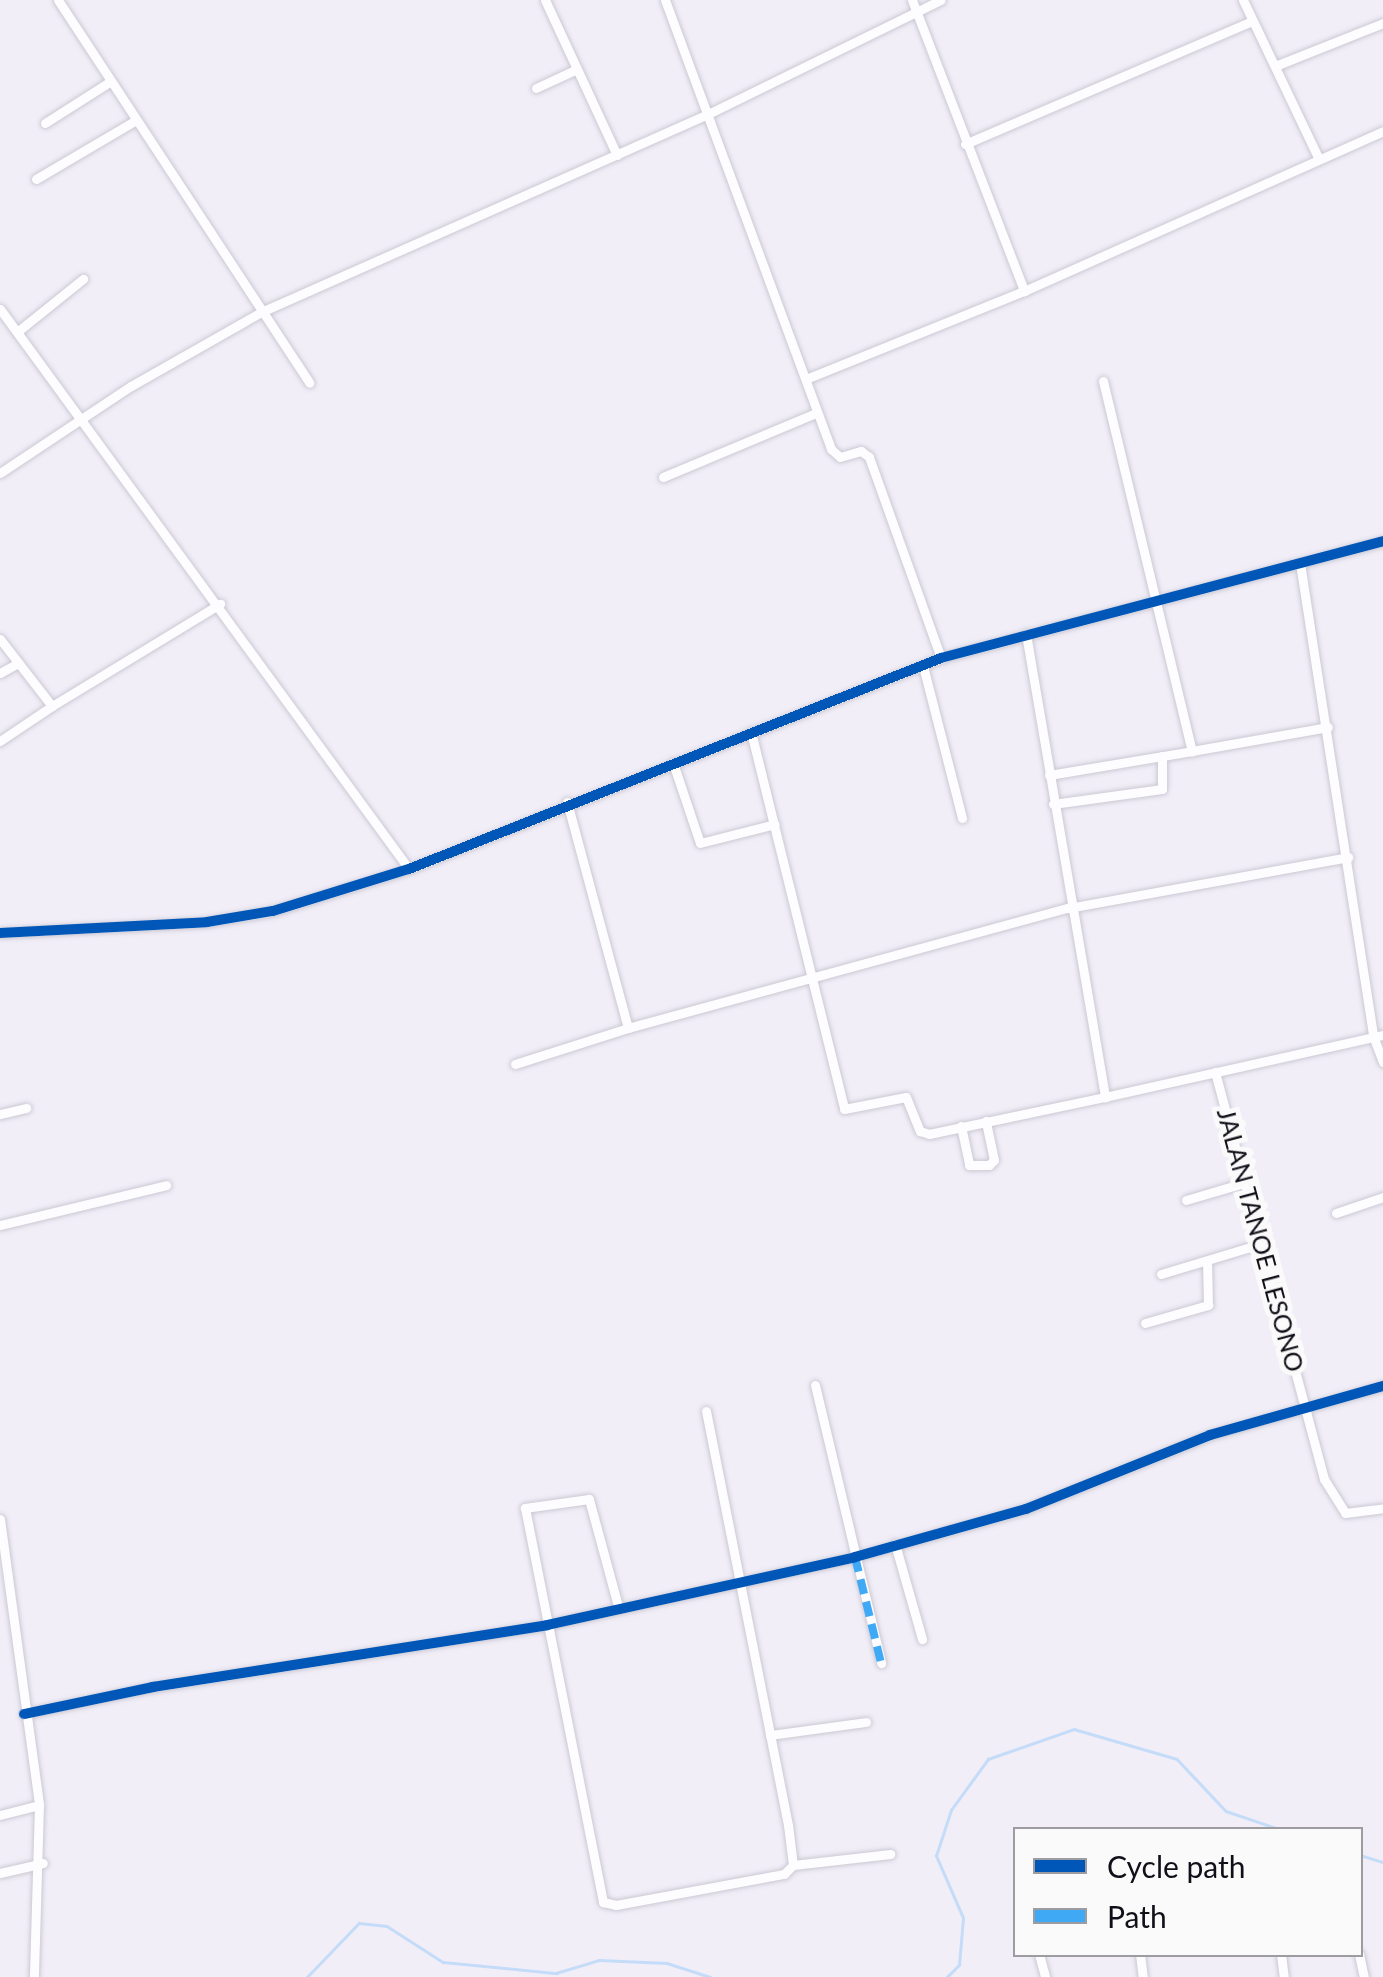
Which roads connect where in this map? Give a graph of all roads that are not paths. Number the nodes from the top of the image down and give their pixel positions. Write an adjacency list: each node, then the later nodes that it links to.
1 (58, 0): 11 (street)
2 (545, 0): 10 (street)
3 (665, 0): 13 (street)
4 (941, 0): 6 (street)
5 (1243, 0): 7 (street)
6 (914, 5): 13 (street); 17 (street)
7 (1252, 21): 9 (street); 17 (street)
8 (1383, 23): 9 (street)
9 (1275, 66): 19 (street)
10 (577, 69): 12 (street); 18 (street)
11 (110, 81): 14 (street); 15 (street)
12 (536, 88)
13 (708, 114): 18 (street); 26 (street)
14 (136, 120): 20 (street); 24 (street)
15 (45, 123)
16 (1383, 131): 19 (street)
17 (964, 144): 22 (street)
18 (617, 155): 24 (street)
19 (1318, 157): 22 (street)
20 (36, 179)
21 (83, 279): 25 (street)
22 (1024, 291): 26 (street)
23 (0, 309): 25 (street)
24 (261, 312): 28 (street); 30 (street)
25 (17, 332): 30 (street)
26 (806, 380): 29 (street)
27 (1104, 381): 35 (street)
28 (310, 383)
29 (816, 413): 32 (street); 39 (street)
30 (82, 419): 31 (street); 36 (street)
31 (0, 473)
32 (663, 478)
33 (1383, 541): 34 (street)
34 (1300, 563): 35 (street); 44 (street)
35 (1158, 597): 37 (street); 47 (street)
36 (220, 604): 43 (street); 56 (street)
37 (1026, 634): 39 (street); 50 (street)
38 (0, 639): 40 (street)
39 (941, 658): 41 (street)
40 (18, 662): 42 (street); 43 (street)
41 (923, 666): 45 (street); 53 (street)
42 (0, 673)
43 (52, 706): 46 (street)
44 (1328, 726): 47 (street); 55 (street)
45 (751, 732): 49 (street); 54 (street)
46 (0, 741)
47 (1192, 751): 48 (street)
48 (1162, 756): 50 (street); 52 (street)
49 (672, 764): 51 (street); 54 (street)
50 (1049, 775): 52 (street)
51 (567, 802): 56 (street); 60 (street)
52 (1053, 804): 57 (street)
53 (962, 818)
54 (775, 824): 59 (street)
55 (1348, 856): 57 (street); 61 (street)
56 (409, 869): 58 (street)
57 (1068, 908): 59 (street); 65 (street)
58 (0, 933)
59 (811, 982): 60 (street); 69 (street)
60 (628, 1028): 63 (street)
61 (1378, 1036): 62 (street); 64 (street)
62 (1383, 1062)
63 (515, 1064)
64 (1216, 1072): 65 (street); 70 (street, JALAN TANOE LESONO)
65 (1105, 1097): 68 (street)
66 (26, 1108): 67 (street)
67 (0, 1114)
68 (986, 1121): 69 (street); 69 (street)
69 (961, 1126)
70 (1247, 1182): 73 (street); 76 (street, JALAN TANOE LESONO)
71 (166, 1184): 75 (street)
72 (1383, 1196): 74 (street)
73 (1186, 1200)
74 (1336, 1213)
75 (0, 1225)
76 (1264, 1243): 77 (street); 82 (street, JALAN TANOE LESONO)
77 (1207, 1260): 78 (street); 79 (street)
78 (1161, 1274)
79 (1146, 1323)
80 (814, 1385): 87 (street)
81 (1383, 1386): 82 (street)
82 (1304, 1408): 84 (street, JALAN TANOE LESONO); 86 (street)
83 (706, 1411): 88 (street)
84 (1383, 1508)
85 (0, 1519): 93 (street)
86 (895, 1544): 87 (street); 91 (street)
87 (855, 1558): 88 (street); 92 (street)
88 (740, 1581): 89 (street); 95 (street)
89 (618, 1606): 90 (street); 90 (street)
90 (547, 1625): 93 (street); 100 (street)
91 (922, 1639)
92 (881, 1664)
93 (24, 1714): 96 (street)
94 (866, 1722): 95 (street)
95 (770, 1734): 100 (street)
96 (40, 1805): 97 (street); 99 (street)
97 (0, 1815)
98 (890, 1854): 100 (street)
99 (43, 1862): 101 (street); 102 (street)
100 (793, 1866)
101 (0, 1873)
102 (34, 1977)

